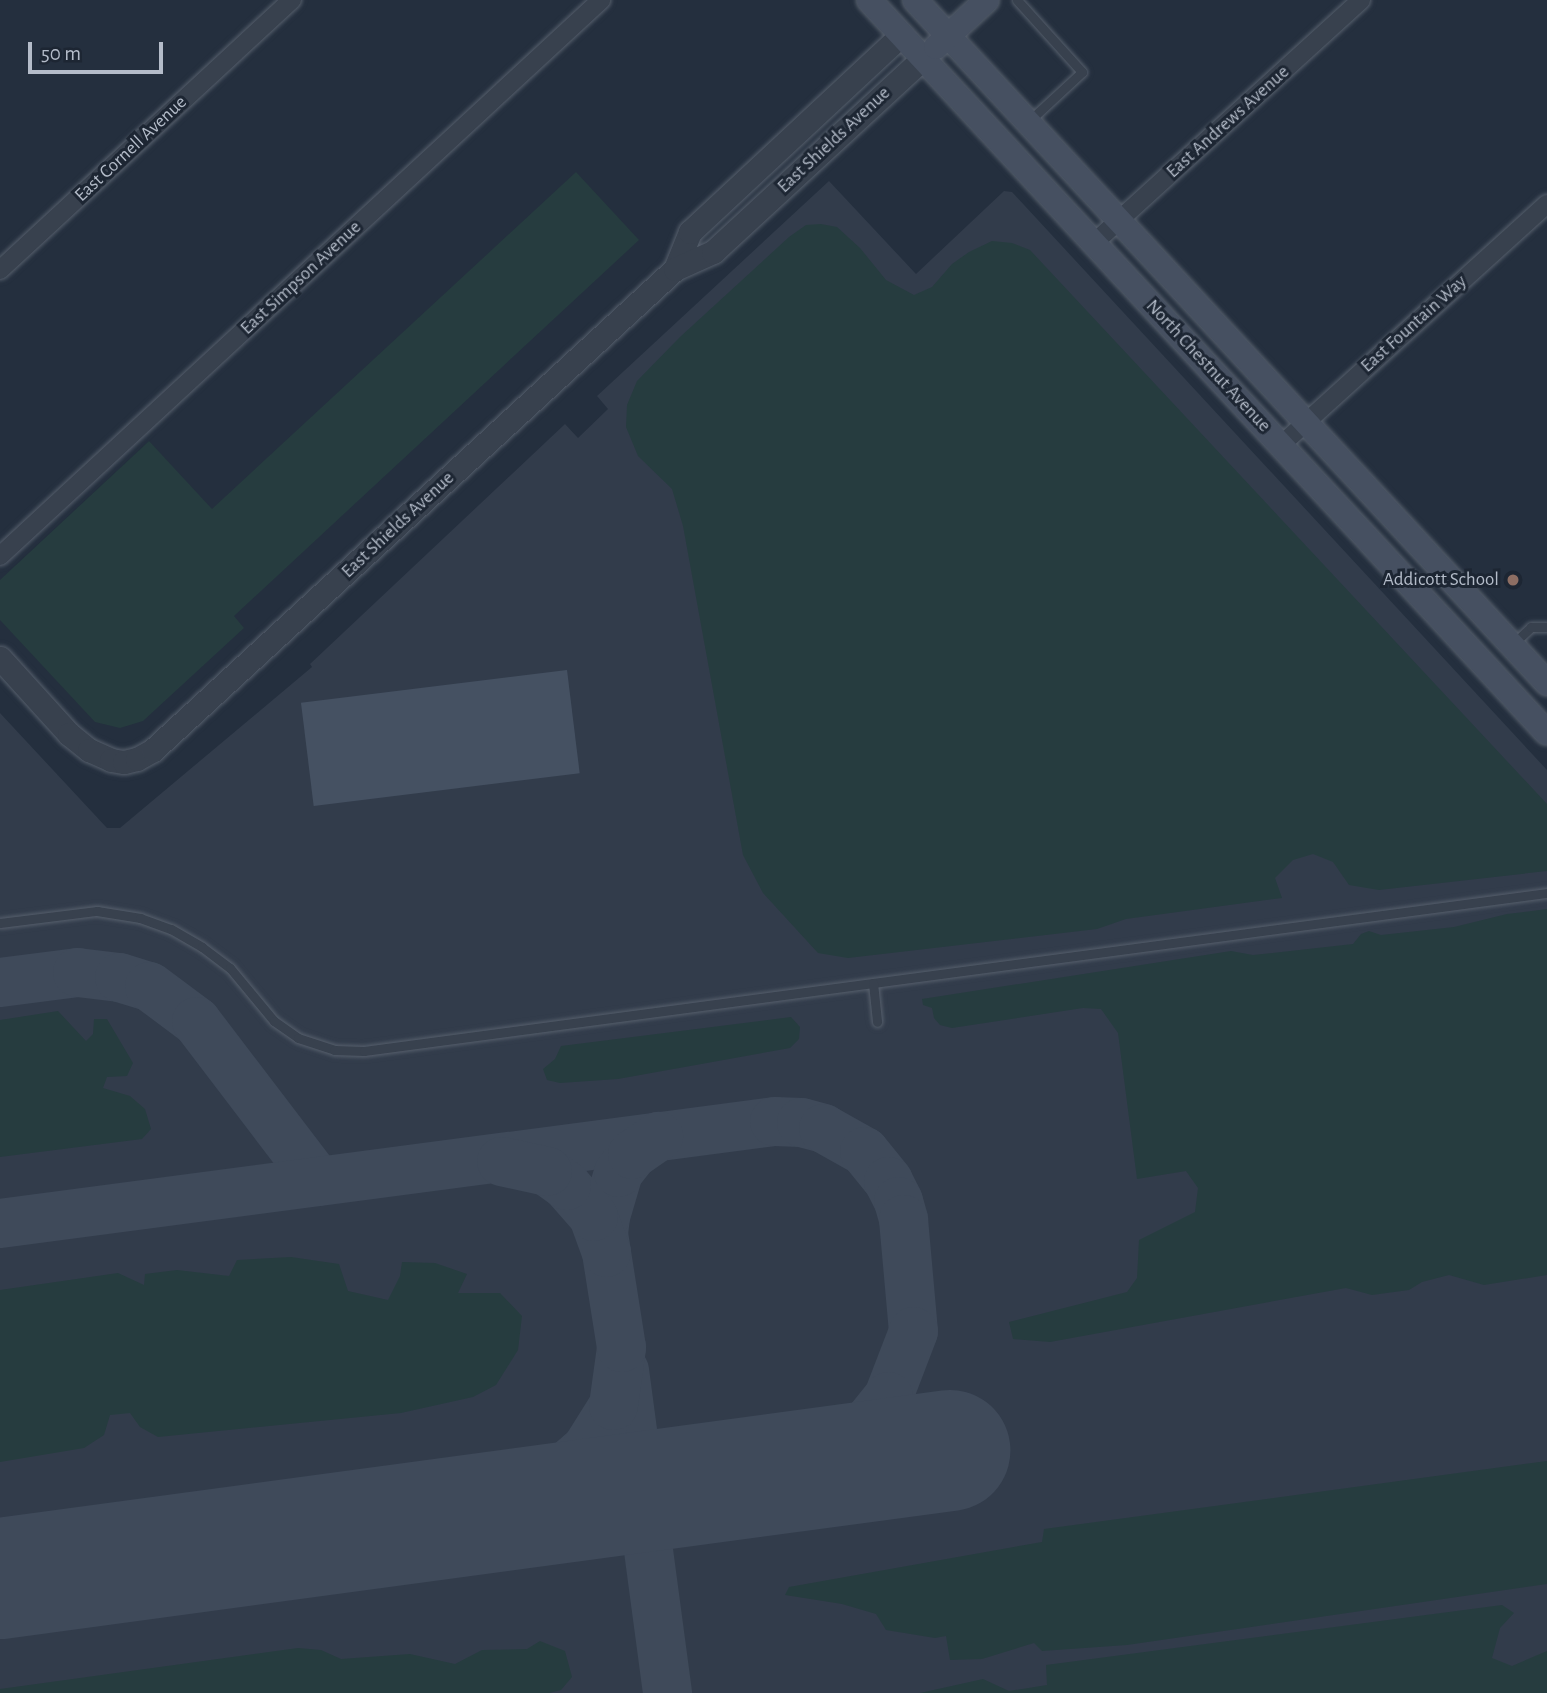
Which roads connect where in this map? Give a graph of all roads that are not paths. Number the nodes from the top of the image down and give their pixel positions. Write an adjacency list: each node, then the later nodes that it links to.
1 (292, 0): 16 (street, East Cornell Avenue)
2 (601, 0): 19 (street, East Simpson Avenue)
3 (869, 0): 8 (main road, North Chestnut Avenue)
4 (987, 0): 9 (main road, East Shields Avenue)
5 (1017, 0): 11 (lane)
6 (1361, 0): 13 (street, East Andrews Avenue)
7 (927, 4): 8 (main road, East Shields Avenue); 9 (main road, North Chestnut Avenue)
8 (901, 35): 10 (main road, North Chestnut Avenue); 15 (street, East Shields Avenue)
9 (948, 36): 10 (main road, East Shields Avenue); 11 (main road, North Chestnut Avenue)
10 (923, 58): 14 (main road, North Chestnut Avenue); 15 (street, East Shields Avenue)
11 (1028, 121): 13 (main road, North Chestnut Avenue)
12 (1547, 204): 17 (street, East Fountain Way)
13 (1120, 220): 14 (street, East Andrews Avenue); 17 (main road, North Chestnut Avenue)
14 (1094, 243): 18 (main road, North Chestnut Avenue)
15 (674, 269): 22 (street, East Shields Avenue)
16 (0, 270)
17 (1306, 422): 18 (street, East Fountain Way); 21 (main road, North Chestnut Avenue)
18 (1281, 445): 24 (main road, North Chestnut Avenue)
19 (0, 556)
20 (1547, 627): 21 (lane)
21 (1512, 645): 23 (main road, North Chestnut Avenue)
22 (0, 658)
23 (1547, 683)
24 (1547, 733)
25 (1547, 893): 27 (lane)
26 (0, 923): 27 (lane)
27 (873, 983): 28 (lane)
28 (877, 1022)

